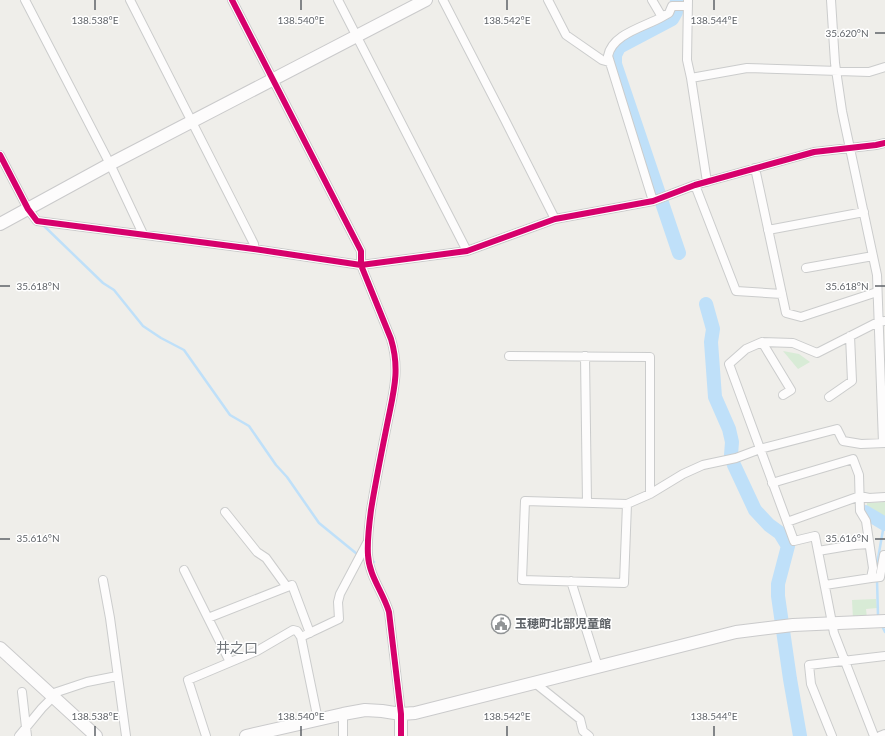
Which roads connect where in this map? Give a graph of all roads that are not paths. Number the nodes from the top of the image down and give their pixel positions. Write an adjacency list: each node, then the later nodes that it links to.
1 (25, 0): 22 (street)
2 (130, 0): 18 (street)
3 (232, 0): 17 (street)
4 (338, 0): 12 (street)
5 (426, 0): 12 (street)
6 (443, 0): 29 (street)
7 (548, 0): 13 (street)
8 (652, 0): 11 (street)
9 (831, 0): 15 (street)
10 (687, 4): 11 (street); 16 (street)
11 (662, 17): 13 (street)
12 (357, 36): 17 (street); 34 (street)
13 (609, 62): 26 (street)
14 (885, 67): 15 (street)
15 (837, 71): 16 (street); 20 (street)
16 (691, 78): 24 (street)
17 (274, 80): 18 (street); 36 (street)
18 (192, 122): 22 (street); 33 (street)
19 (885, 143): 20 (street)
20 (849, 147): 23 (street); 28 (street)
21 (0, 155): 27 (street)
22 (110, 164): 27 (street); 32 (street)
23 (755, 168): 24 (street); 31 (street)
24 (707, 182): 25 (street)
25 (695, 185): 26 (street); 39 (street)
26 (657, 200): 29 (street)
27 (28, 209): 30 (street); 32 (street)
28 (864, 212): 31 (street); 35 (street)
29 (555, 219): 34 (street)
30 (0, 224)
31 (768, 230): 39 (street)
32 (143, 234): 33 (street)
33 (254, 249): 36 (street)
34 (467, 251): 36 (street)
35 (873, 256): 37 (street); 38 (street)
36 (361, 265): 57 (street)
37 (806, 268)
38 (877, 292): 39 (street); 40 (street)
39 (782, 294)
40 (881, 322): 41 (street); 47 (street)
41 (850, 336): 42 (street); 46 (street)
42 (762, 342): 45 (street); 48 (street)
43 (509, 356): 44 (street)
44 (585, 356): 50 (street); 53 (street)
45 (783, 395)
46 (828, 397)
47 (884, 443): 48 (street)
48 (760, 449): 49 (street); 50 (street)
49 (772, 483): 51 (street); 56 (street)
50 (650, 494): 54 (street)
51 (860, 496): 52 (street); 56 (street); 58 (street)
52 (885, 497)
53 (587, 503): 54 (street); 64 (street)
54 (627, 504): 64 (street)
55 (225, 512): 66 (street)
56 (786, 522): 59 (street)
57 (368, 542): 70 (street); 82 (street)
58 (869, 544): 59 (street); 62 (street)
59 (818, 551): 65 (street)
60 (885, 555): 62 (street)
61 (184, 570): 67 (street)
62 (871, 578): 65 (street)
63 (103, 580): 77 (street)
64 (571, 581): 76 (street)
65 (825, 585): 69 (street)
66 (287, 587): 67 (street); 70 (street)
67 (208, 618): 75 (street)
68 (885, 621): 69 (street)
69 (833, 623): 74 (street); 76 (street)
70 (310, 633): 71 (street)
71 (301, 637): 75 (street); 83 (street)
72 (0, 648): 80 (street)
73 (885, 656): 74 (street)
74 (846, 660): 94 (street); 95 (street)
75 (230, 662): 89 (street)
76 (598, 666): 78 (street)
77 (117, 676): 80 (street); 88 (street)
78 (535, 683): 82 (street); 93 (street)
79 (22, 692): 84 (street)
80 (52, 696): 84 (street); 85 (street)
81 (343, 714): 82 (street); 83 (street); 91 (street)
82 (401, 714): 92 (street)
83 (318, 720): 90 (street)
84 (26, 732): 87 (street)
85 (92, 734)
86 (885, 734): 96 (street)
87 (19, 736)
88 (126, 736)
89 (206, 736)
90 (246, 736)
91 (343, 736)
92 (401, 736)
93 (589, 736)
94 (832, 736)
95 (874, 736)
96 (880, 736)

